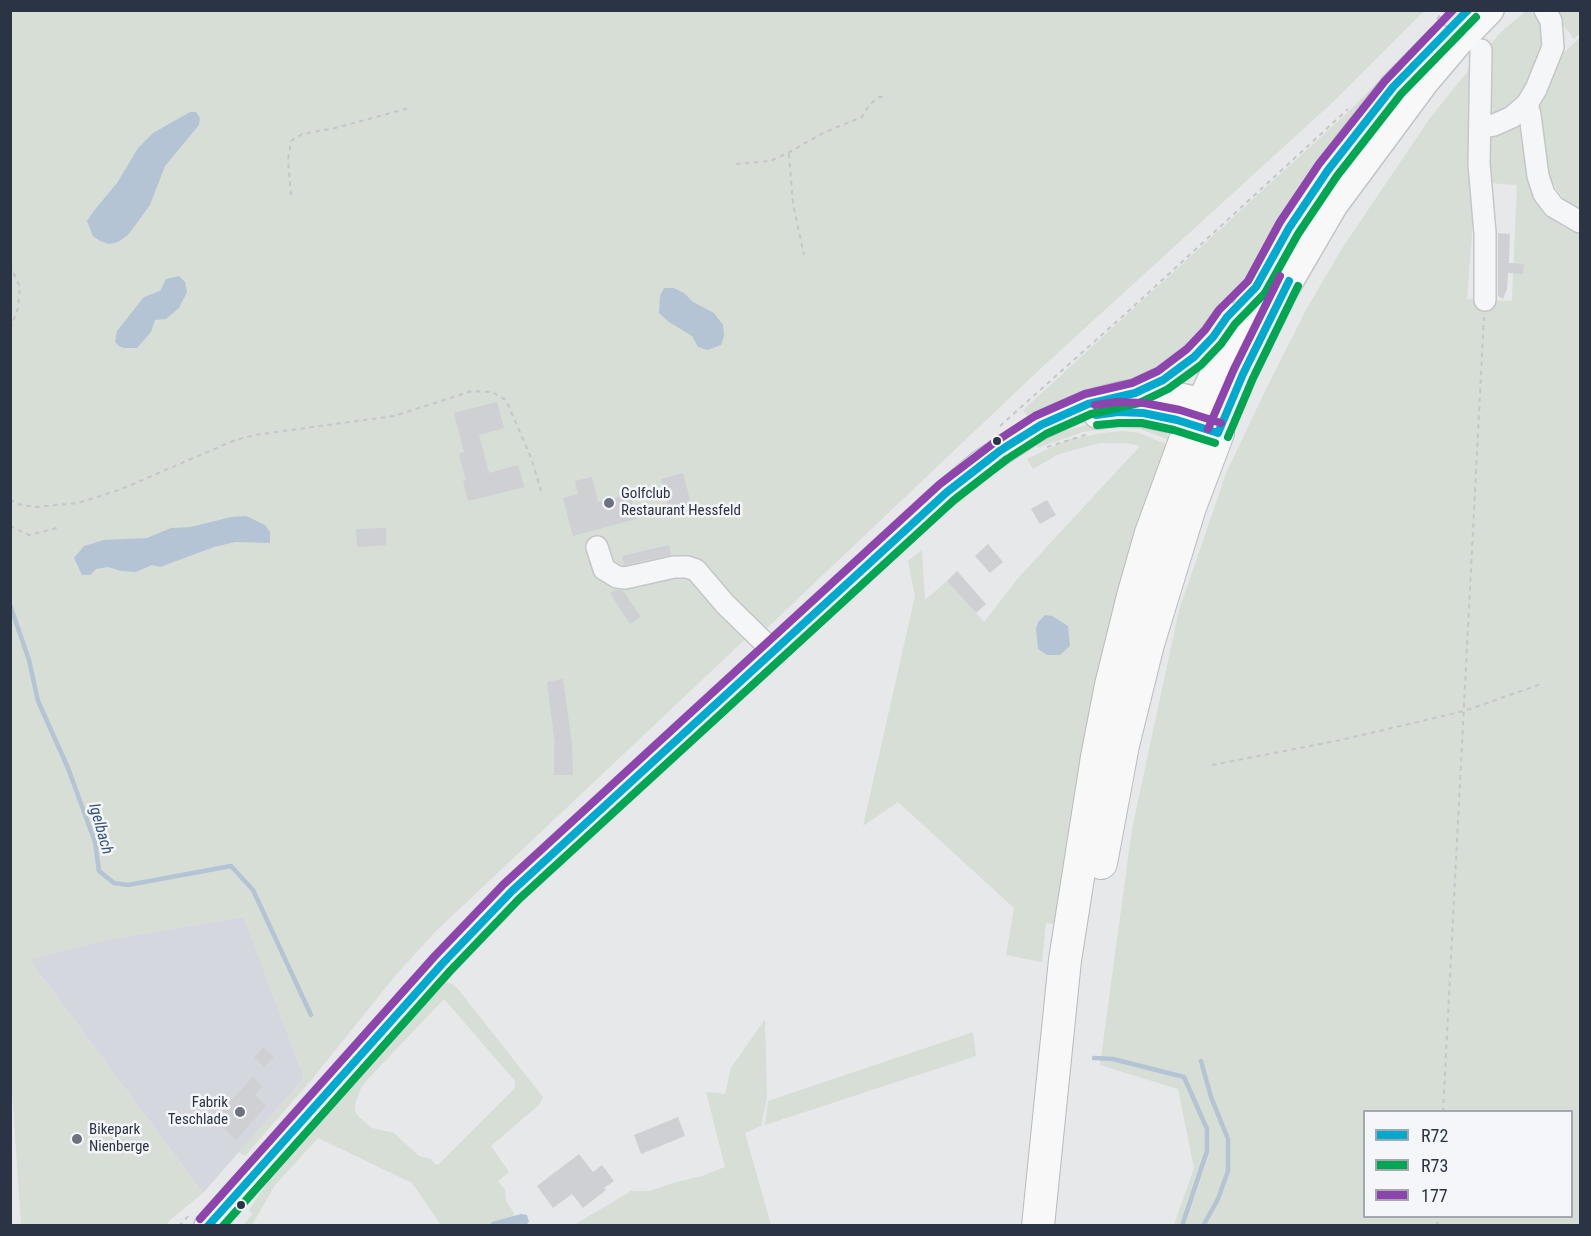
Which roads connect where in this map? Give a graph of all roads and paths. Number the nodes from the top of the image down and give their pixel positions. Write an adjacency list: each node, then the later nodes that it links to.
1 (1468, 10): 15 (main road)
2 (1490, 10): 20 (main road)
3 (1545, 10): 6 (lane)
4 (1481, 50): 8 (lane)
5 (886, 97): 9 (path)
6 (1527, 104): 8 (lane); 12 (lane)
7 (410, 108): 11 (path)
8 (1480, 127): 16 (lane)
9 (788, 153): 10 (path); 13 (path)
10 (736, 164)
11 (291, 195)
12 (1581, 222)
13 (804, 255)
14 (10, 266): 17 (path)
15 (1256, 287): 18 (main road); 20 (main road)
16 (1485, 300): 30 (path)
17 (10, 330)
18 (1135, 393): 19 (main road); 20 (main road)
19 (1058, 418): 20 (main road); 28 (main road)
20 (1209, 418): 34 (highway); 35 (highway)
21 (1090, 433): 22 (path)
22 (1039, 450)
23 (541, 491): 24 (path)
24 (10, 499)
25 (10, 526): 26 (path)
26 (57, 528)
27 (597, 547): 28 (lane)
28 (774, 651): 33 (main road)
29 (1541, 684): 30 (path)
30 (1464, 711): 31 (path); 32 (path)
31 (1212, 765)
32 (1443, 1110)
33 (208, 1226)
34 (1038, 1226)
35 (1059, 1226)

